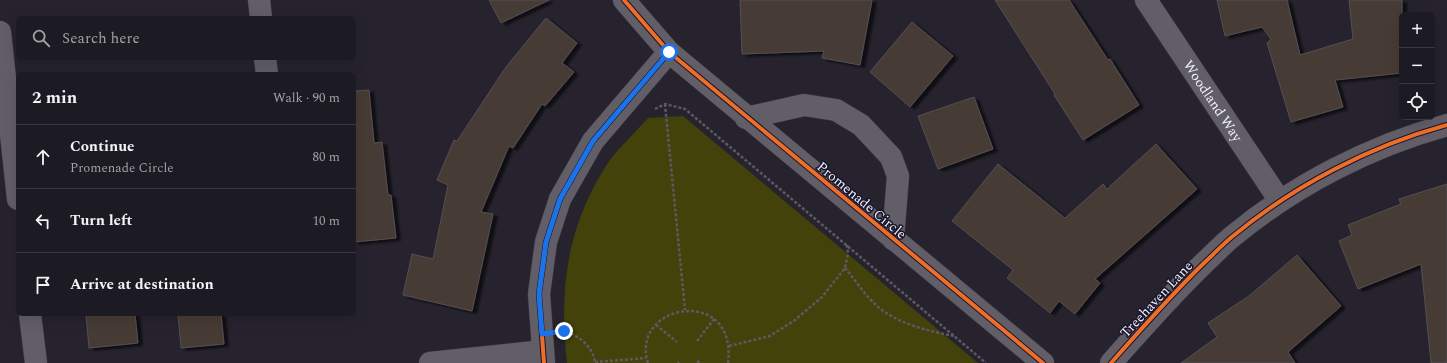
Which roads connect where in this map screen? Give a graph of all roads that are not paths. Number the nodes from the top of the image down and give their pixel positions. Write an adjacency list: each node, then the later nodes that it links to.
1 (259, 0): 4 (street)
2 (624, 0): 6 (street, Promenade Circle)
3 (1146, 0): 12 (street, Woodland Way)
4 (261, 16)
5 (0, 32): 11 (street)
6 (669, 52): 9 (street, Promenade Circle); 15 (street)
7 (265, 60): 8 (street)
8 (267, 72)
9 (746, 118): 13 (street, Promenade Circle); 13 (street, Promenade Circle)
10 (1447, 125): 12 (street, Treehaven Lane)
11 (16, 180)
12 (1280, 201): 19 (street, Treehaven Lane)
13 (893, 239): 18 (street, Promenade Circle)
14 (30, 316): 16 (street)
15 (543, 350): 17 (street)
16 (36, 363)
17 (430, 363)
18 (1043, 363)
19 (1111, 363)

